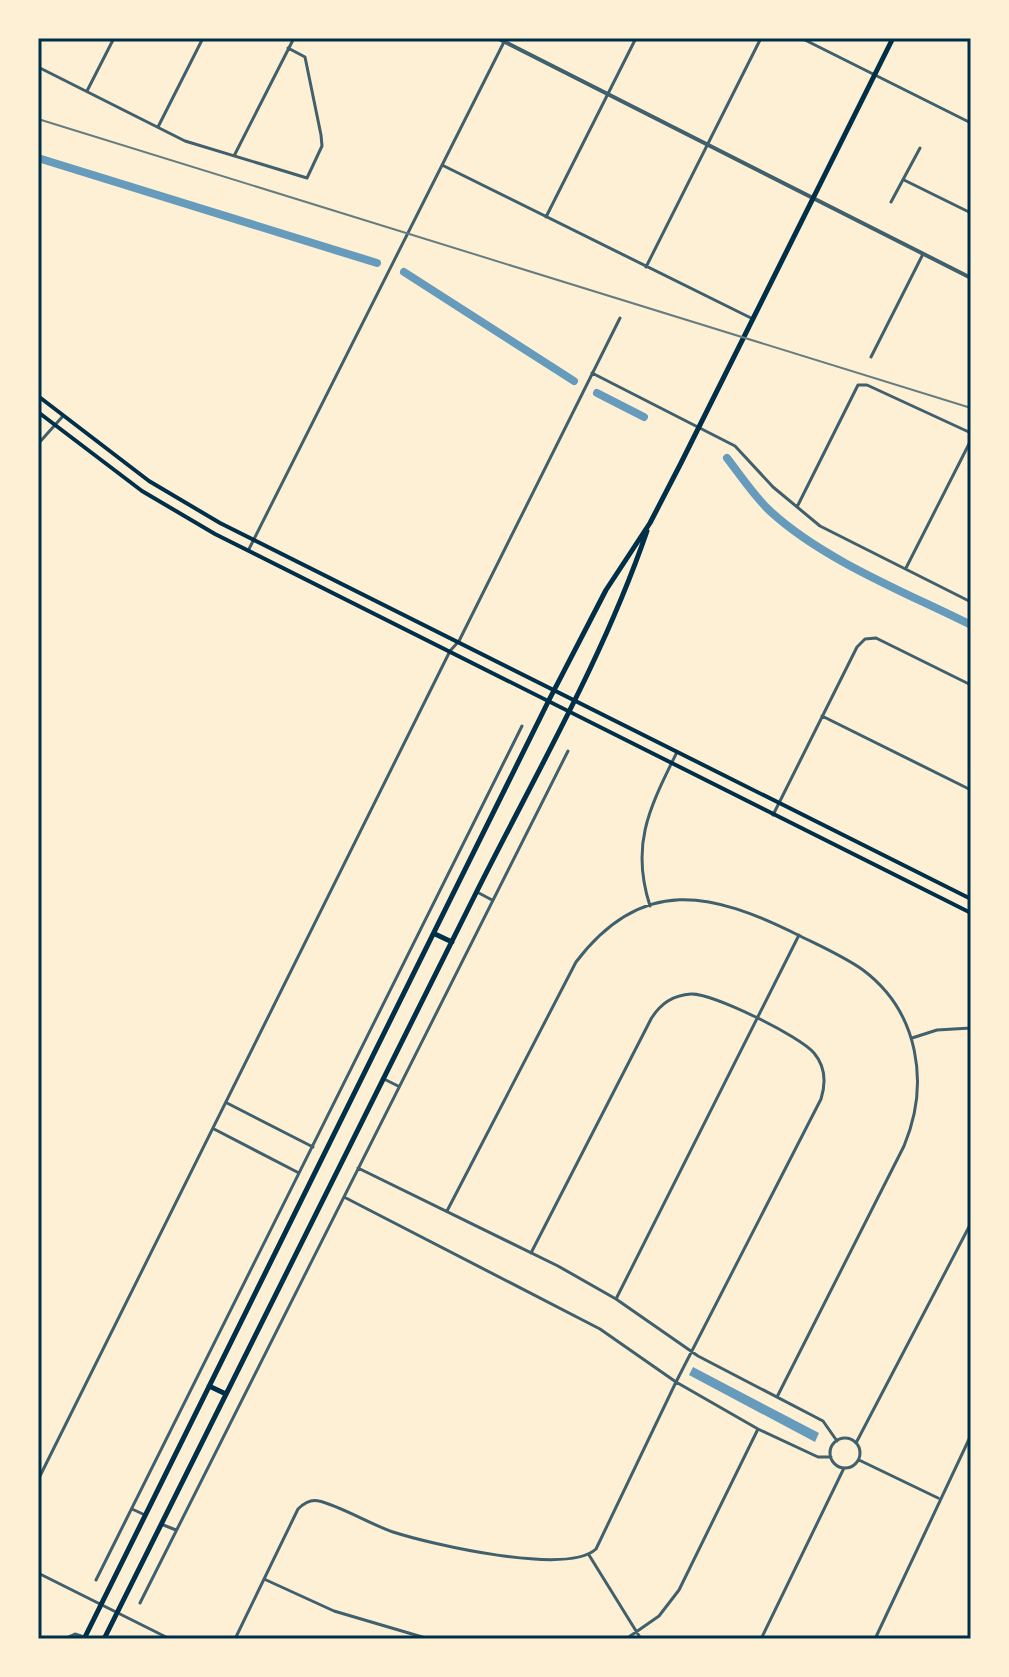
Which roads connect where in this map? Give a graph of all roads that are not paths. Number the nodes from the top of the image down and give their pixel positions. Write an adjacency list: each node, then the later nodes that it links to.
1 (114, 38): 13 (street)
2 (203, 38): 16 (street)
3 (294, 38): 10 (street)
4 (497, 38): 9 (street)
5 (636, 38): 14 (street)
6 (761, 38): 17 (street)
7 (801, 38): 12 (street)
8 (893, 38): 12 (main road)
9 (505, 40): 14 (street); 20 (street)
10 (288, 48): 19 (street); 19 (street)
11 (38, 67): 13 (street)
12 (875, 75): 15 (street); 22 (main road)
13 (87, 91): 16 (street)
14 (607, 95): 17 (street); 25 (street)
15 (971, 123)
16 (158, 128): 19 (street)
17 (707, 145): 22 (street); 27 (street)
18 (920, 148): 21 (street)
19 (234, 156)
20 (442, 165): 25 (street); 43 (street)
21 (904, 180): 23 (street); 24 (street)
22 (813, 198): 26 (street); 30 (main road)
23 (891, 202)
24 (971, 213)
25 (546, 217): 27 (street)
26 (923, 254): 28 (street); 31 (street)
27 (646, 267): 30 (street)
28 (971, 278)
29 (620, 318): 32 (street)
30 (753, 319): 37 (main road)
31 (871, 357)
32 (592, 373): 37 (street); 47 (street)
33 (38, 396): 35 (main road)
34 (38, 412): 36 (main road)
35 (63, 416): 36 (street); 43 (main road)
36 (54, 425): 40 (street); 44 (main road)
37 (699, 427): 41 (street); 42 (main road)
38 (971, 433): 41 (street)
39 (971, 440): 45 (street)
40 (38, 444)
41 (796, 508): 45 (street)
42 (650, 523): 50 (main road); 52 (main road)
43 (254, 541): 44 (street); 47 (main road)
44 (249, 551): 48 (main road)
45 (906, 569): 46 (street)
46 (971, 602)
47 (459, 641): 48 (street); 50 (main road)
48 (450, 651): 51 (main road); 79 (street)
49 (971, 685): 54 (street)
50 (555, 689): 51 (main road); 52 (main road)
51 (549, 700): 53 (main road); 60 (main road)
52 (577, 700): 53 (main road); 57 (main road)
53 (571, 711): 58 (main road); 64 (main road)
54 (822, 716): 61 (street); 62 (street)
55 (522, 726): 59 (street)
56 (568, 751): 66 (street)
57 (677, 752): 58 (street); 62 (main road)
58 (671, 764): 63 (main road); 67 (street)
59 (492, 785): 60 (street); 75 (street)
60 (504, 790): 69 (main road)
61 (971, 790)
62 (779, 803): 63 (street); 65 (main road)
63 (773, 815): 68 (main road)
64 (477, 892): 66 (street); 71 (main road)
65 (971, 899)
66 (492, 900): 78 (street)
67 (650, 906): 70 (street); 85 (street)
68 (971, 913)
69 (435, 934): 71 (main road); 76 (main road)
70 (799, 935): 72 (street); 74 (street)
71 (452, 942): 77 (main road)
72 (756, 1019): 87 (street); 88 (street); 89 (street)
73 (971, 1028): 74 (street)
74 (911, 1038): 93 (street)
75 (354, 1063): 76 (street); 81 (street)
76 (368, 1070): 91 (main road)
77 (384, 1079): 78 (street); 92 (main road)
78 (398, 1086): 82 (street)
79 (227, 1103): 80 (street); 81 (street)
80 (214, 1129): 83 (street); 101 (street)
81 (313, 1147): 83 (street)
82 (358, 1168): 84 (street); 85 (street)
83 (300, 1174): 103 (street)
84 (344, 1197): 90 (street); 106 (street)
85 (447, 1211): 87 (street)
86 (971, 1223): 97 (street)
87 (531, 1253): 88 (street)
88 (616, 1299): 89 (street)
89 (692, 1352): 90 (street); 93 (street)
90 (676, 1382): 94 (street); 107 (street)
91 (209, 1386): 92 (main road); 104 (main road)
92 (226, 1394): 105 (main road)
93 (777, 1397): 96 (street)
94 (758, 1429): 98 (street); 114 (street)
95 (971, 1435): 102 (street)
96 (837, 1441): 97 (street); 98 (street)
97 (856, 1443): 99 (street)
98 (831, 1457): 100 (street)
99 (859, 1459): 100 (street); 102 (street)
100 (844, 1468): 123 (street)
101 (38, 1480)
102 (938, 1498): 124 (street)
103 (132, 1509): 104 (street); 110 (street)
104 (145, 1515): 112 (main road)
105 (161, 1524): 106 (street); 113 (main road)
106 (176, 1531): 111 (street)
107 (589, 1555): 109 (street); 114 (street)
108 (38, 1573): 112 (street)
109 (263, 1579): 119 (street); 120 (street)
110 (96, 1580)
111 (140, 1603)
112 (101, 1605): 113 (street); 115 (main road)
113 (117, 1613): 117 (main road); 118 (street)
114 (637, 1633): 121 (street); 122 (street)
115 (84, 1638): 116 (street)
116 (64, 1639)
117 (104, 1639)
118 (170, 1639)
119 (235, 1639)
120 (429, 1639)
121 (626, 1639)
122 (641, 1639)
123 (761, 1639)
124 (875, 1639)

